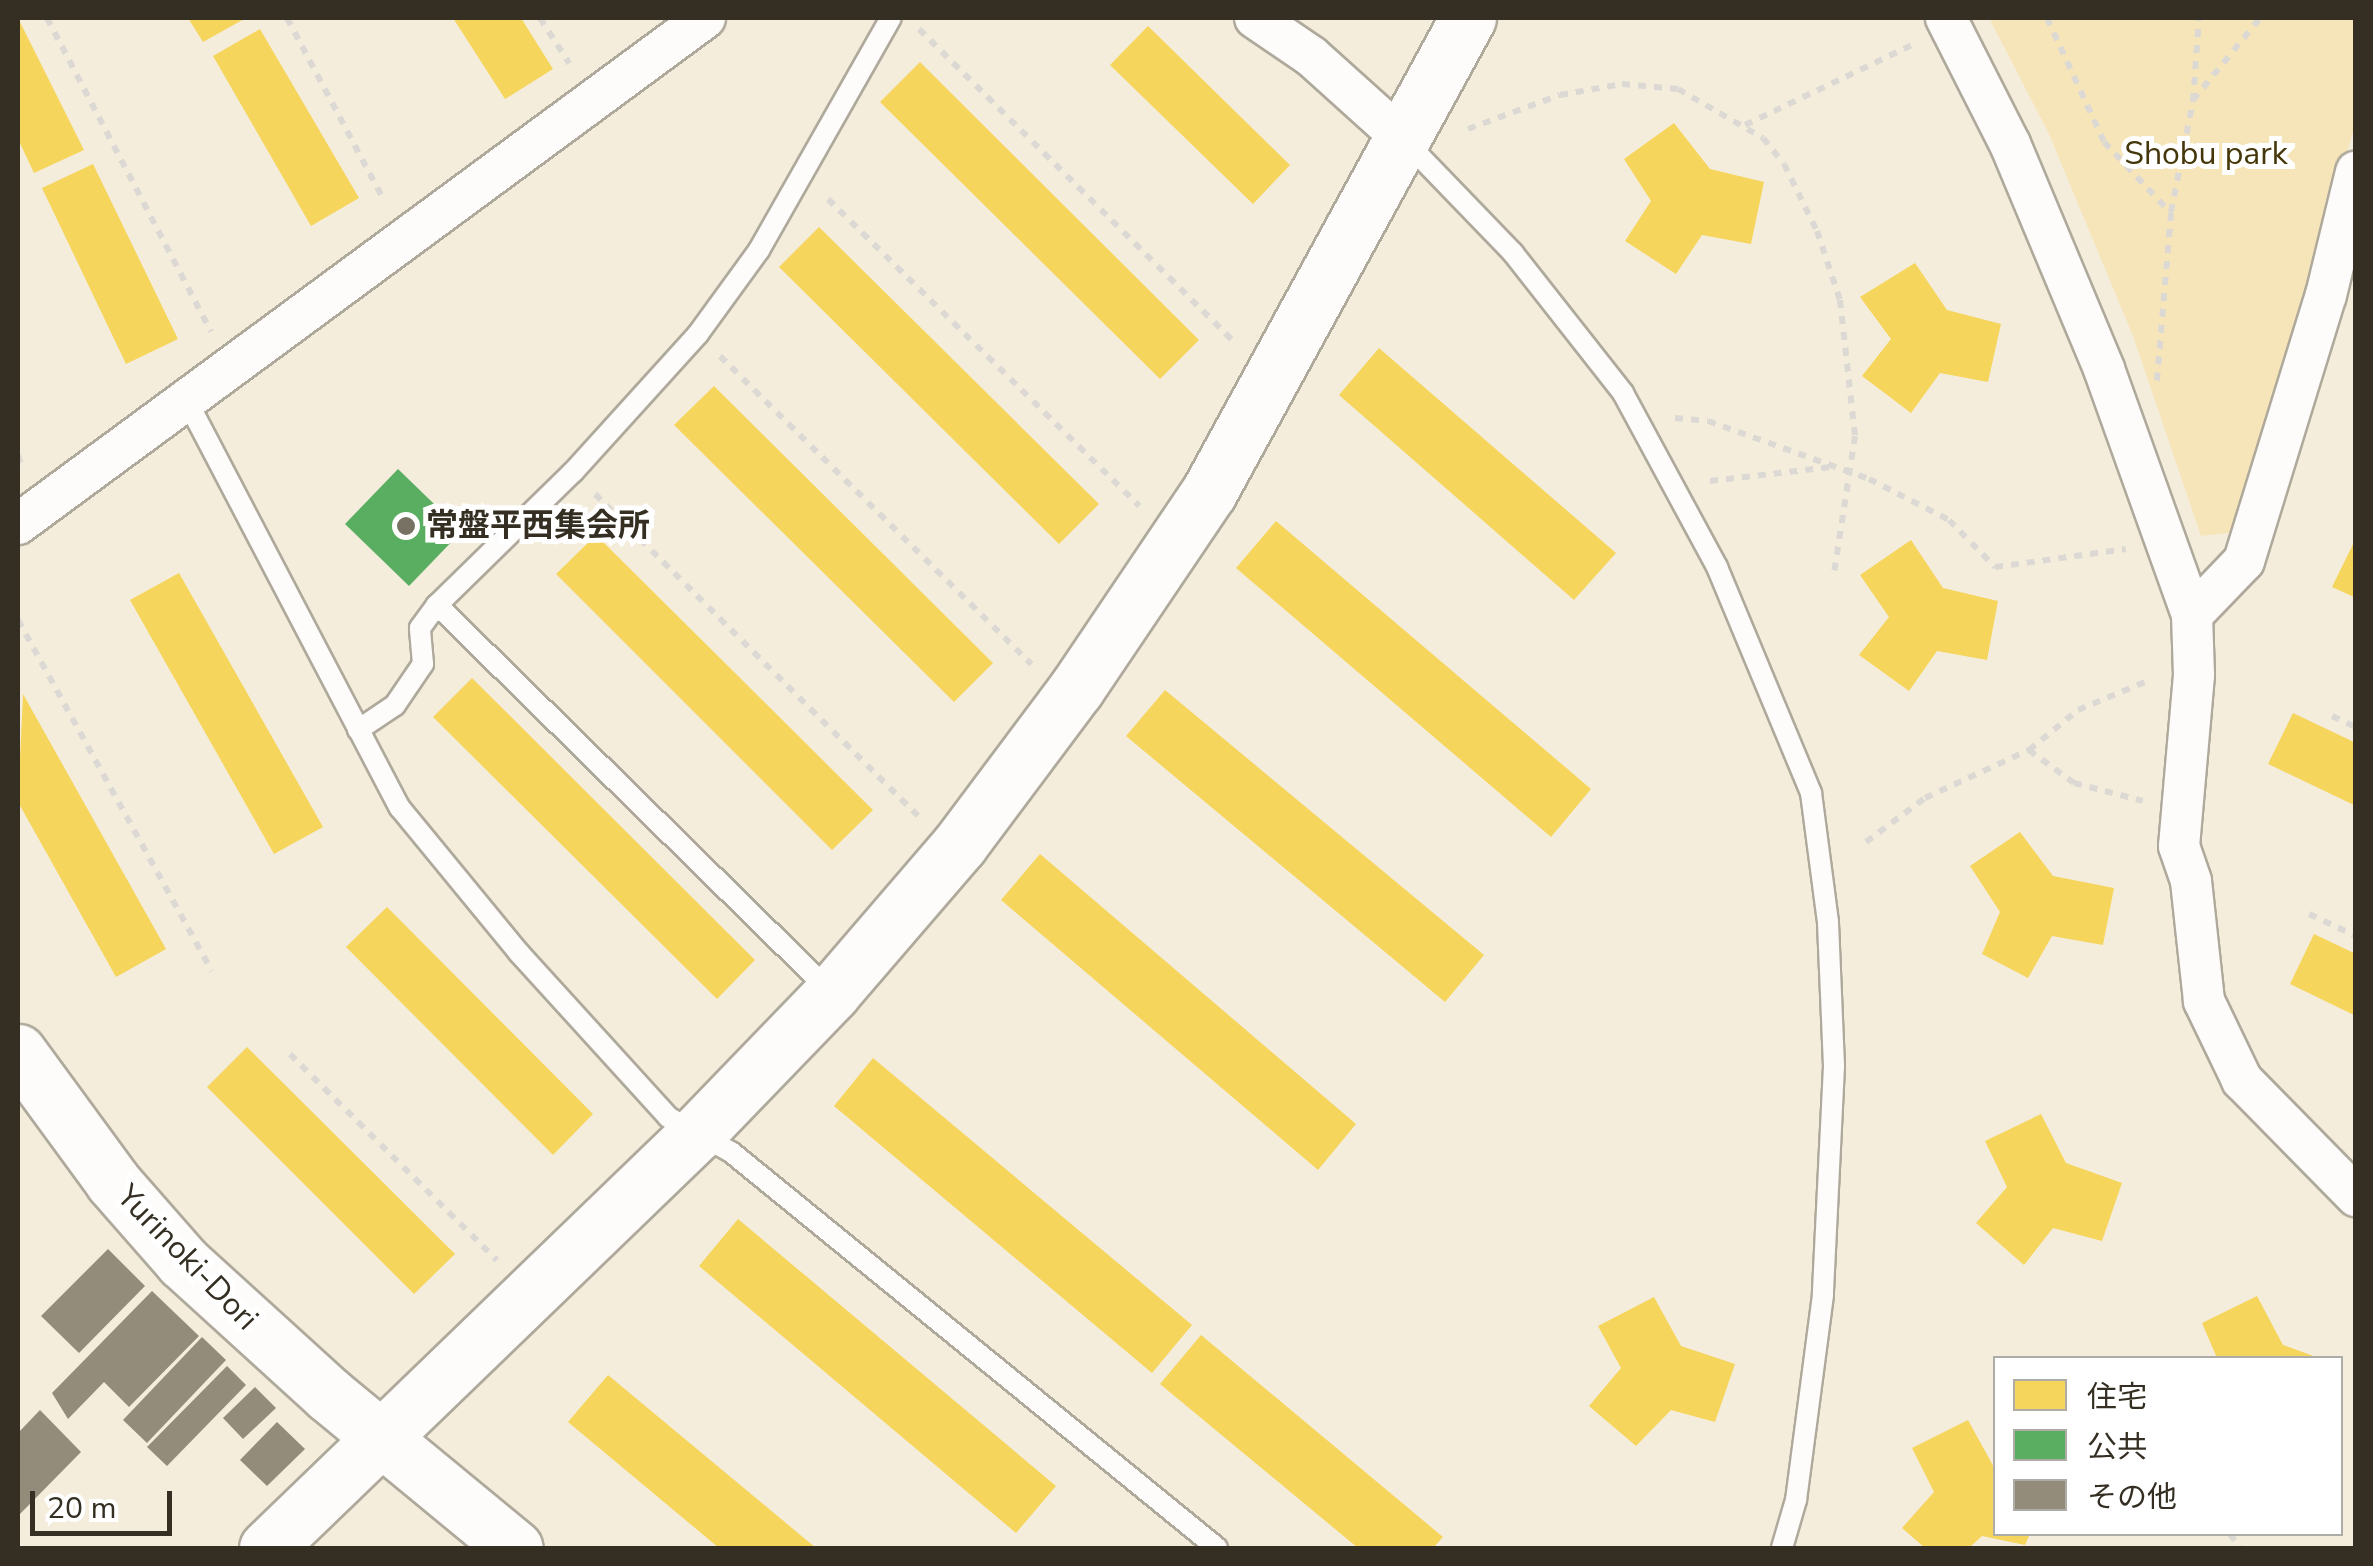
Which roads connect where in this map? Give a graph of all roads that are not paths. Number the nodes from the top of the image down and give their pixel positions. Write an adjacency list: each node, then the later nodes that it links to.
1 (705, 18): 8 (street)
2 (891, 18): 10 (lane)
3 (1255, 18): 6 (street)
4 (1468, 18): 6 (street)
5 (1935, 28): 11 (street)
6 (1417, 155): 13 (street); 21 (lane)
7 (2356, 172): 11 (street)
8 (187, 401): 9 (street); 12 (lane)
9 (18, 524)
10 (437, 605): 12 (lane); 13 (lane)
11 (2192, 615): 16 (street)
12 (358, 730): 15 (lane)
13 (832, 994): 15 (street)
14 (18, 1052): 17 (street, Yurinoki-Dori)
15 (698, 1132): 17 (street); 20 (lane)
16 (2356, 1196)
17 (383, 1440): 18 (street); 19 (street, Yurinoki-Dori)
18 (267, 1548)
19 (515, 1548)
20 (1218, 1548)
21 (1782, 1548)

